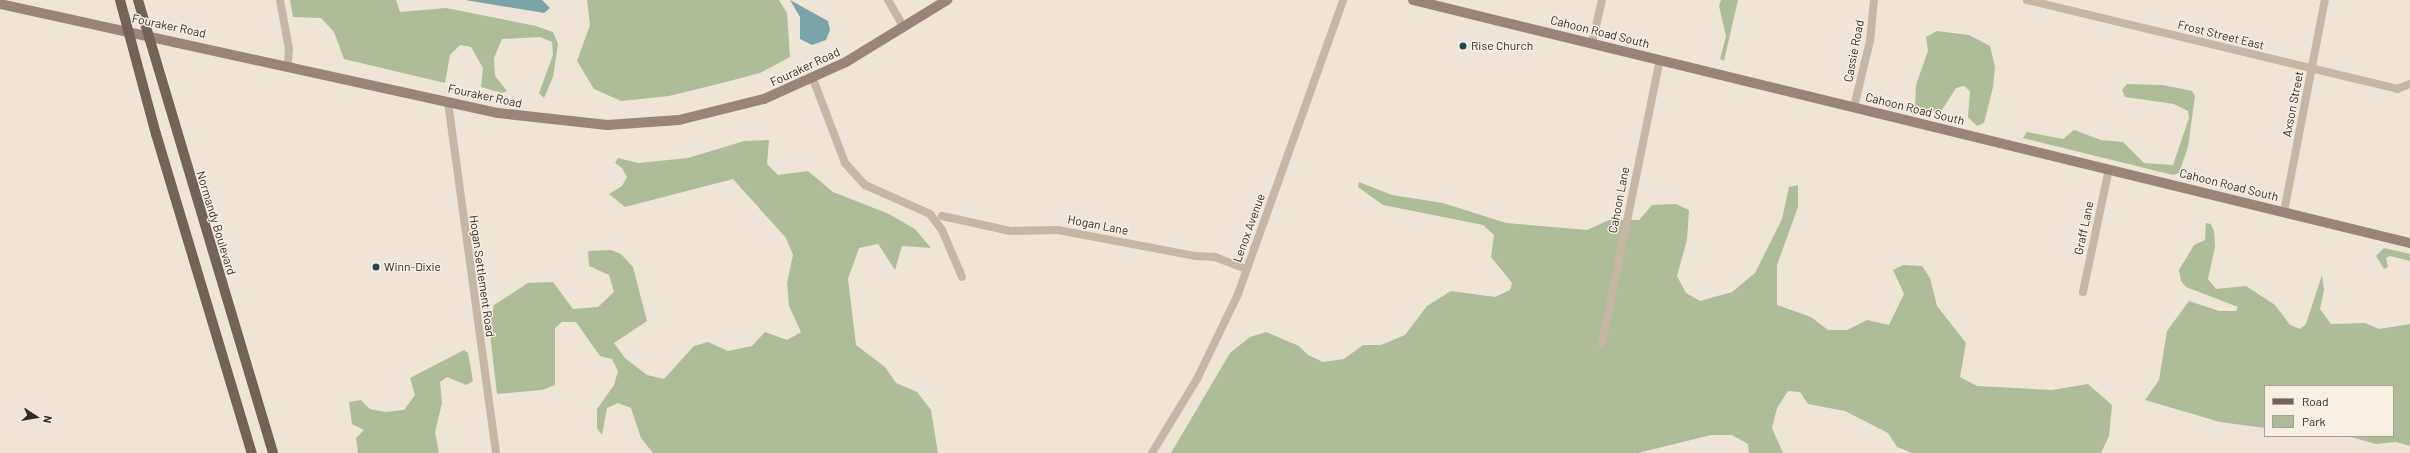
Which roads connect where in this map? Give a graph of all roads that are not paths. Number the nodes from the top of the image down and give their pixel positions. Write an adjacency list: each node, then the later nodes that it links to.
1 (120, 0): 14 (main road)
2 (138, 0): 15 (main road, Normandy Boulevard)
3 (280, 0): 18 (street)
4 (888, 0): 13 (street)
5 (947, 0): 13 (main road, Fouraker Road)
6 (1343, 0): 28 (street, Lenox Avenue)
7 (1413, 0): 16 (main road, Cahoon Road South)
8 (1602, 0): 16 (street)
9 (1874, 0): 23 (street, Cassie Road)
10 (2027, 0): 19 (street, Frost Street East)
11 (2325, 0): 19 (street, Axson Street)
12 (0, 4): 14 (main road, Fouraker Road)
13 (904, 28): 20 (main road, Fouraker Road)
14 (127, 30): 15 (main road, Fouraker Road); 32 (main road)
15 (146, 34): 18 (main road, Fouraker Road); 33 (main road, Normandy Boulevard)
16 (1592, 43): 17 (main road, Cahoon Road South)
17 (1660, 60): 23 (main road, Cahoon Road South); 31 (street, Cahoon Lane)
18 (288, 65): 22 (main road, Fouraker Road)
19 (2312, 70): 21 (street, Frost Street East); 25 (street, Axson Street)
20 (813, 79): 22 (main road, Fouraker Road); 29 (street)
21 (2410, 84)
22 (448, 102): 34 (street, Hogan Settlement Road)
23 (1854, 107): 24 (main road, Cahoon Road South)
24 (2109, 169): 25 (main road, Cahoon Road South); 30 (street, Graff Lane)
25 (2284, 212): 27 (main road, Cahoon Road South)
26 (942, 216): 28 (street, Hogan Lane)
27 (2410, 243)
28 (1247, 269): 35 (street, Lenox Avenue)
29 (962, 278)
30 (2082, 292)
31 (1602, 344)
32 (252, 453)
33 (272, 453)
34 (496, 453)
35 (1152, 453)

